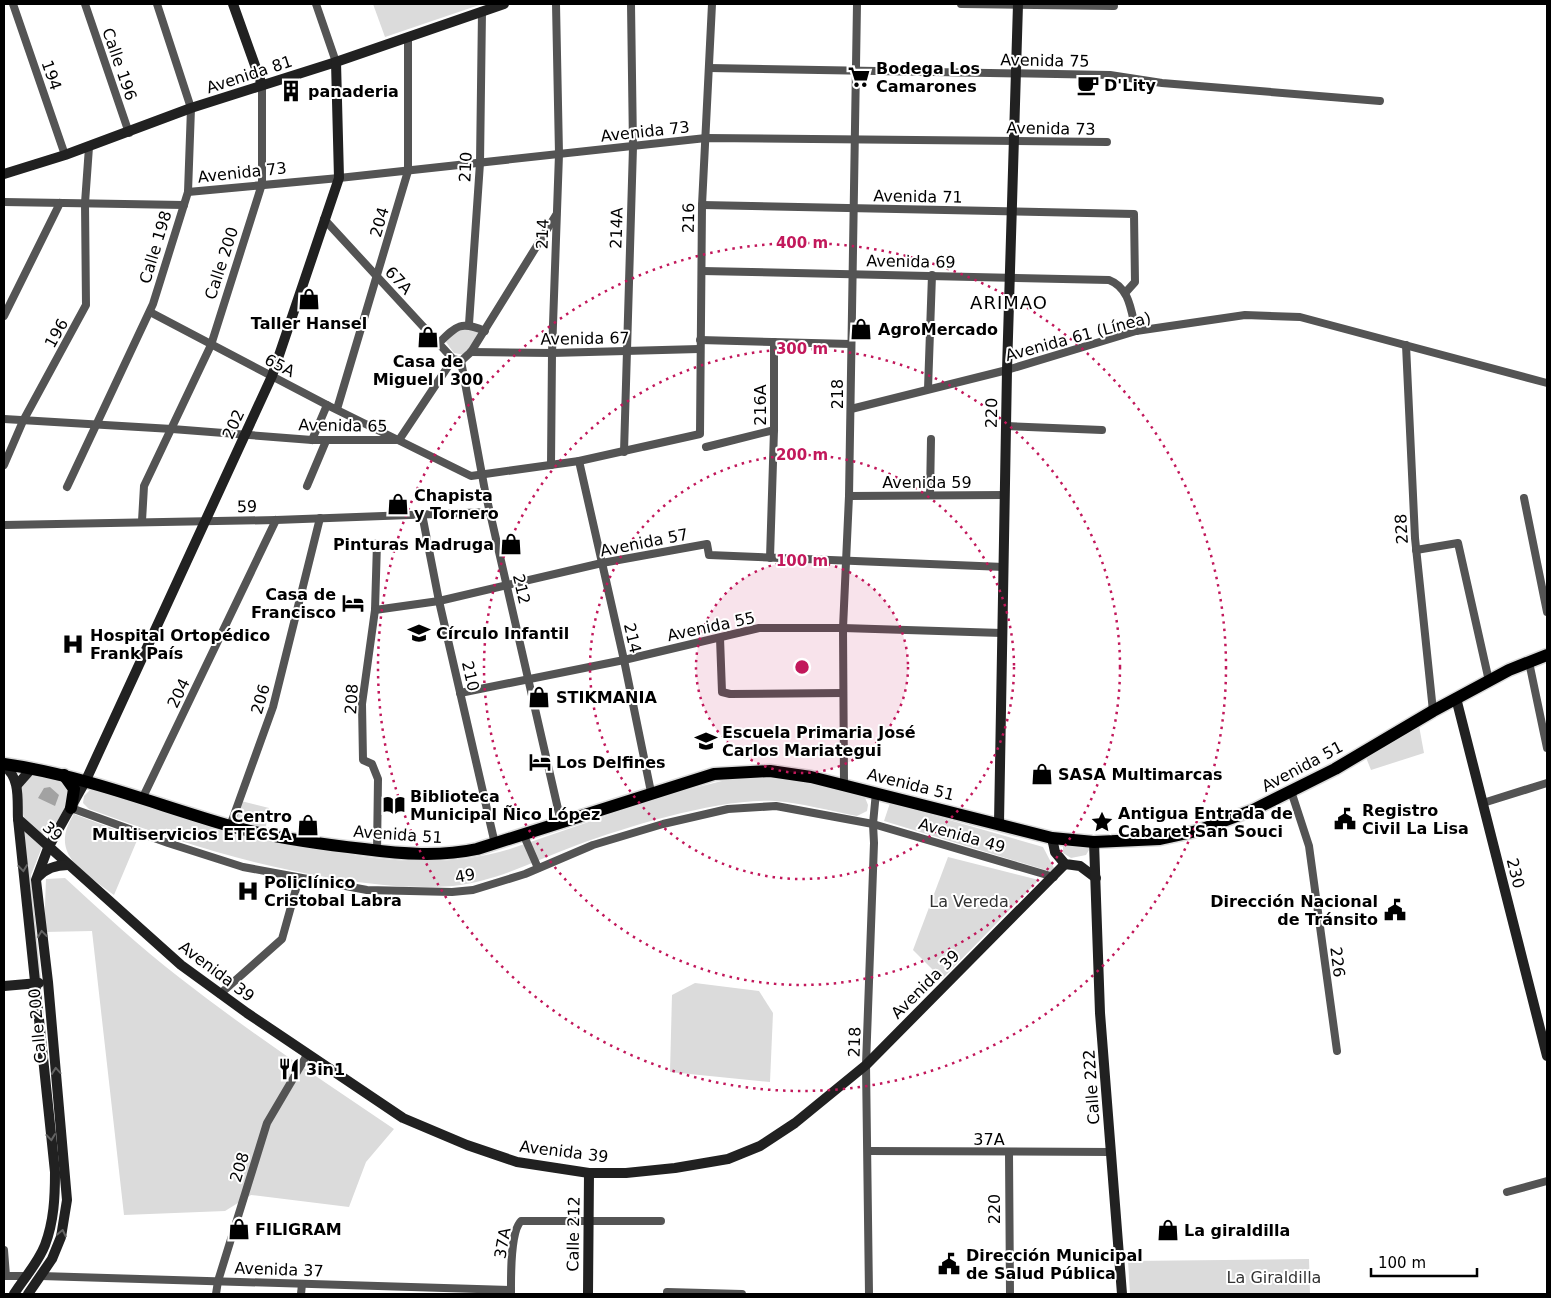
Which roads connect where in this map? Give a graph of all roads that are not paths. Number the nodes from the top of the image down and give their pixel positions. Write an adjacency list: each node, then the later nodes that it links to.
1 (13, 4): 31 (street, 194)
2 (85, 4): 23 (street, Calle 196)
3 (157, 4): 22 (street, Calle 198)
4 (233, 4): 20 (street, Calle 200)
5 (316, 4): 16 (street)
6 (504, 4): 14 (street, Avenida 81)
7 (556, 4): 30 (street, 214)
8 (630, 4): 28 (street, 214A)
9 (712, 4): 17 (street, 216)
10 (857, 4): 18 (street, 218)
11 (962, 4): 12 (street)
12 (1018, 4): 13 (street); 19 (street, 220)
13 (1114, 6)
14 (482, 12): 15 (street, Avenida 81); 32 (street, 210)
15 (408, 37): 16 (street, Avenida 81); 33 (street, 204)
16 (336, 62): 20 (street, Avenida 81); 35 (street, 202)
17 (709, 68): 18 (street, Avenida 75); 24 (street, 216)
18 (856, 70): 19 (street, Avenida 75); 25 (street, 218)
19 (1015, 74): 21 (street, Avenida 75); 26 (street, 220)
20 (262, 86): 22 (street, Avenida 81); 36 (street, Calle 200)
21 (1380, 101)
22 (191, 108): 23 (street, Avenida 81); 37 (street, Calle 198)
23 (129, 133): 29 (street, Avenida 81)
24 (706, 138): 25 (street, Avenida 73); 28 (street, Avenida 73); 42 (street, 216)
25 (854, 139): 26 (street, Avenida 73); 43 (street, 218)
26 (1014, 141): 27 (street, Avenida 73); 44 (street, 220)
27 (1107, 142)
28 (632, 146): 30 (street, Avenida 73); 65 (street, 214A)
29 (89, 147): 31 (street, Avenida 81); 40 (street, 196)
30 (559, 154): 32 (street, Avenida 73); 45 (street, 214)
31 (65, 155): 34 (street, Avenida 81)
32 (480, 163): 33 (street, Avenida 73); 55 (street, 210)
33 (408, 170): 35 (street, Avenida 73); 50 (street, 204)
34 (4, 174)
35 (338, 178): 36 (street, Avenida 73); 46 (street, 202)
36 (262, 184): 37 (street, Avenida 73); 62 (street, Calle 200)
37 (188, 192): 41 (street, Calle 198)
38 (4, 202): 39 (street, Avenida 73)
39 (60, 203): 40 (street, Avenida 73); 54 (street)
40 (85, 203): 41 (street, Avenida 73); 77 (street, 196)
41 (184, 205): 53 (street, Calle 198)
42 (702, 205): 43 (street, Avenida 71); 47 (street, 216)
43 (853, 208): 44 (street, Avenida 71); 48 (street, 218)
44 (1012, 211): 51 (street, 220); 52 (street, Avenida 71)
45 (556, 215): 56 (street); 67 (street, 214)
46 (324, 219): 50 (street, 67A); 70 (street, 202)
47 (702, 271): 48 (street, Avenida 69); 58 (street, 216)
48 (852, 273): 49 (street, Avenida 69); 61 (street, 218)
49 (932, 275): 51 (street, Avenida 69); 72 (street)
50 (377, 277): 59 (street, 67A); 75 (street, 204)
51 (1011, 277): 52 (street, Avenida 69); 69 (street, 220)
52 (1126, 292): 57 (street)
53 (150, 312): 62 (street, 65A); 78 (street, Calle 198)
54 (4, 316)
55 (469, 324): 56 (street); 59 (street)
56 (485, 331): 66 (street)
57 (1136, 331): 63 (street, Avenida 61 (Línea)); 69 (street, Avenida 61 (Línea))
58 (700, 340): 60 (street); 64 (street, 216)
59 (440, 342): 68 (street, 67A)
60 (774, 342): 61 (street); 81 (street, 216A)
61 (851, 344): 74 (street, 218)
62 (211, 345): 70 (street, 65A); 80 (street, Calle 200)
63 (1406, 345): 71 (street, Avenida 61 (Línea)); 109 (street, 228)
64 (699, 349): 65 (street, Avenida 67); 83 (street, 216)
65 (626, 351): 67 (street, Avenida 67); 90 (street, 214A)
66 (471, 352): 67 (street, Avenida 67); 68 (street)
67 (552, 353): 93 (street, 214)
68 (457, 360): 87 (street); 94 (street, 212)
69 (1007, 370): 72 (street, Avenida 61 (Línea)); 79 (street, 220)
70 (272, 376): 73 (street, 65A); 84 (street, 202)
71 (1547, 383)
72 (928, 388): 74 (street, Avenida 61 (Línea))
73 (327, 405): 75 (street, 65A); 86 (street)
74 (851, 409): 99 (street, 218)
75 (337, 410): 87 (street, 65A)
76 (4, 419): 77 (street, Avenida 65)
77 (23, 421): 78 (street, Avenida 65); 92 (street, 196)
78 (96, 424): 80 (street, Avenida 65); 96 (street, Calle 198)
79 (1006, 426): 82 (street); 98 (street, 220)
80 (172, 428): 84 (street, Avenida 65); 105 (street, Calle 200)
81 (774, 430): 89 (street); 110 (street, 216A)
82 (1102, 430)
83 (700, 434): 90 (street, Avenida 65)
84 (245, 435): 86 (street, Avenida 65); 106 (street, 202)
85 (931, 439): 97 (street)
86 (312, 440): 88 (street, Avenida 65)
87 (399, 440): 88 (street, Avenida 65); 94 (street, Avenida 65)
88 (326, 441): 95 (street)
89 (706, 447)
90 (624, 452): 91 (street, Avenida 65)
91 (579, 461): 93 (street, Avenida 65); 112 (street, 214)
92 (4, 465)
93 (551, 465): 94 (street, Avenida 65)
94 (483, 476): 101 (street, 212)
95 (307, 486)
96 (68, 487)
97 (930, 495): 98 (street, Avenida 59); 99 (street, Avenida 59)
98 (1004, 495): 113 (street, 220)
99 (849, 496): 111 (street, 218)
100 (1524, 498): 117 (street)
101 (490, 512): 102 (street, 59); 114 (street, 212)
102 (422, 514): 103 (street, 59); 115 (street, 210)
103 (320, 518): 104 (street, 59); 150 (street, 206)
104 (276, 520): 106 (street, 59); 141 (street, 204)
105 (142, 521): 106 (street, 59); 107 (street, 59)
106 (205, 521): 134 (street, 202)
107 (4, 525)
108 (376, 543): 116 (street, 208)
109 (1416, 550): 125 (street); 129 (street, 228)
110 (770, 558): 111 (street, Avenida 57); 112 (street, Avenida 57)
111 (846, 560): 113 (street, Avenida 57); 118 (street, 218)
112 (602, 564): 114 (street, Avenida 57); 122 (street, 214)
113 (1004, 567): 119 (street, 220)
114 (507, 585): 115 (street, Avenida 57); 124 (street, 212)
115 (439, 601): 116 (street, Avenida 57); 126 (street, 210)
116 (375, 610): 156 (street, 208)
117 (1547, 612)
118 (843, 628): 119 (street, Avenida 55); 120 (street, Avenida 55); 127 (street, 218)
119 (1002, 633): 147 (street, 220)
120 (720, 638): 122 (street, Avenida 55); 127 (street)
121 (1547, 655): 123 (main road, Avenida 51)
122 (624, 660): 124 (street, Avenida 55); 139 (street, 214)
123 (1529, 662): 125 (main road, Avenida 51); 130 (street)
124 (530, 678): 126 (street, Avenida 55); 146 (street, 212)
125 (1489, 680): 128 (main road, Avenida 51)
126 (460, 693): 153 (street, 210)
127 (843, 693): 136 (street, 218)
128 (1456, 698): 129 (main road, Avenida 51); 142 (street, 230)
129 (1433, 711): 138 (main road, Avenida 51)
130 (1547, 748)
131 (4, 765): 132 (main road, Avenida 51); 137 (street)
132 (32, 768): 133 (main road, Avenida 51); 137 (street)
133 (64, 775): 134 (main road, Avenida 51); 143 (main road)
134 (86, 780): 141 (main road, Avenida 51); 143 (street, Calle 200)
135 (1547, 783): 142 (street)
136 (844, 784): 139 (main road, Avenida 51); 140 (main road, Avenida 51)
137 (17, 785): 144 (street, Calle 200)
138 (1291, 791): 155 (main road, Avenida 51); 169 (street, 226)
139 (652, 792): 146 (main road, Avenida 51)
140 (876, 792): 147 (main road, Avenida 51); 148 (street, 218)
141 (143, 797): 150 (main road, Avenida 51)
142 (1483, 803): 171 (street, 230)
143 (71, 808): 149 (street, Calle 200); 162 (street, 49)
144 (18, 819): 154 (street, 39); 166 (street, Calle 200, one-way to 166)
145 (862, 821): 148 (street, Avenida 49); 160 (street, 49)
146 (561, 822): 151 (main road, Avenida 51)
147 (999, 823): 152 (main road, Avenida 51)
148 (873, 824): 161 (street, Avenida 49); 172 (street, 218)
149 (61, 826): 154 (street, Calle 200); 158 (street)
150 (230, 826): 156 (main road, Avenida 51)
151 (524, 836): 153 (main road, Avenida 51); 160 (street)
152 (1052, 838): 155 (main road, Avenida 51); 157 (street)
153 (495, 844): 156 (main road, Avenida 51)
154 (48, 848): 158 (street, 39); 164 (street, Calle 200)
155 (1095, 848): 159 (street); 163 (street, Calle 222)
156 (377, 851)
157 (1065, 864): 159 (street); 161 (street, Avenida 39)
158 (68, 865): 164 (street); 168 (street, Avenida 39)
159 (1080, 866): 163 (street)
160 (538, 868): 162 (street, 49)
161 (1054, 877): 172 (street, Avenida 39)
162 (299, 878): 168 (street)
163 (1096, 878): 174 (street, Calle 222)
164 (36, 880): 165 (street, Calle 200, one-way to 164)
165 (48, 982): 166 (street); 176 (street, Calle 200, one-way to 165)
166 (34, 984): 167 (street); 176 (street, Calle 200, one-way to 176)
167 (4, 986)
168 (220, 994): 170 (street, Avenida 39)
169 (1337, 1050)
170 (307, 1055): 177 (street, Avenida 39); 186 (street, 208)
171 (1547, 1056)
172 (866, 1065): 173 (street, 218); 177 (street, Avenida 39)
173 (868, 1151): 175 (street, 37A); 197 (street, 218)
174 (1111, 1152): 175 (street, 37A); 199 (street, Calle 222)
175 (1009, 1153): 198 (street, 220)
176 (58, 1157): 184 (street, Calle 200); 185 (street, Calle 200, one-way to 176)
177 (589, 1173): 181 (street, Calle 212)
178 (1547, 1181): 179 (street)
179 (1507, 1192)
180 (661, 1221): 181 (street, 37A)
181 (588, 1222): 189 (street, 37A); 194 (street, Calle 212)
182 (4, 1250): 183 (street)
183 (5, 1276): 184 (street)
184 (27, 1276): 190 (street)
185 (41, 1276): 186 (street, Avenida 37); 191 (street)
186 (218, 1281): 187 (street, Avenida 37); 192 (street, 208)
187 (302, 1284): 188 (street, Avenida 37); 193 (street)
188 (401, 1290): 189 (street, Avenida 37)
189 (511, 1292)
190 (14, 1294)
191 (28, 1294)
192 (216, 1294)
193 (301, 1294)
194 (588, 1294)
195 (667, 1294): 196 (street)
196 (742, 1294)
197 (869, 1294)
198 (1010, 1294)
199 (1122, 1294)

